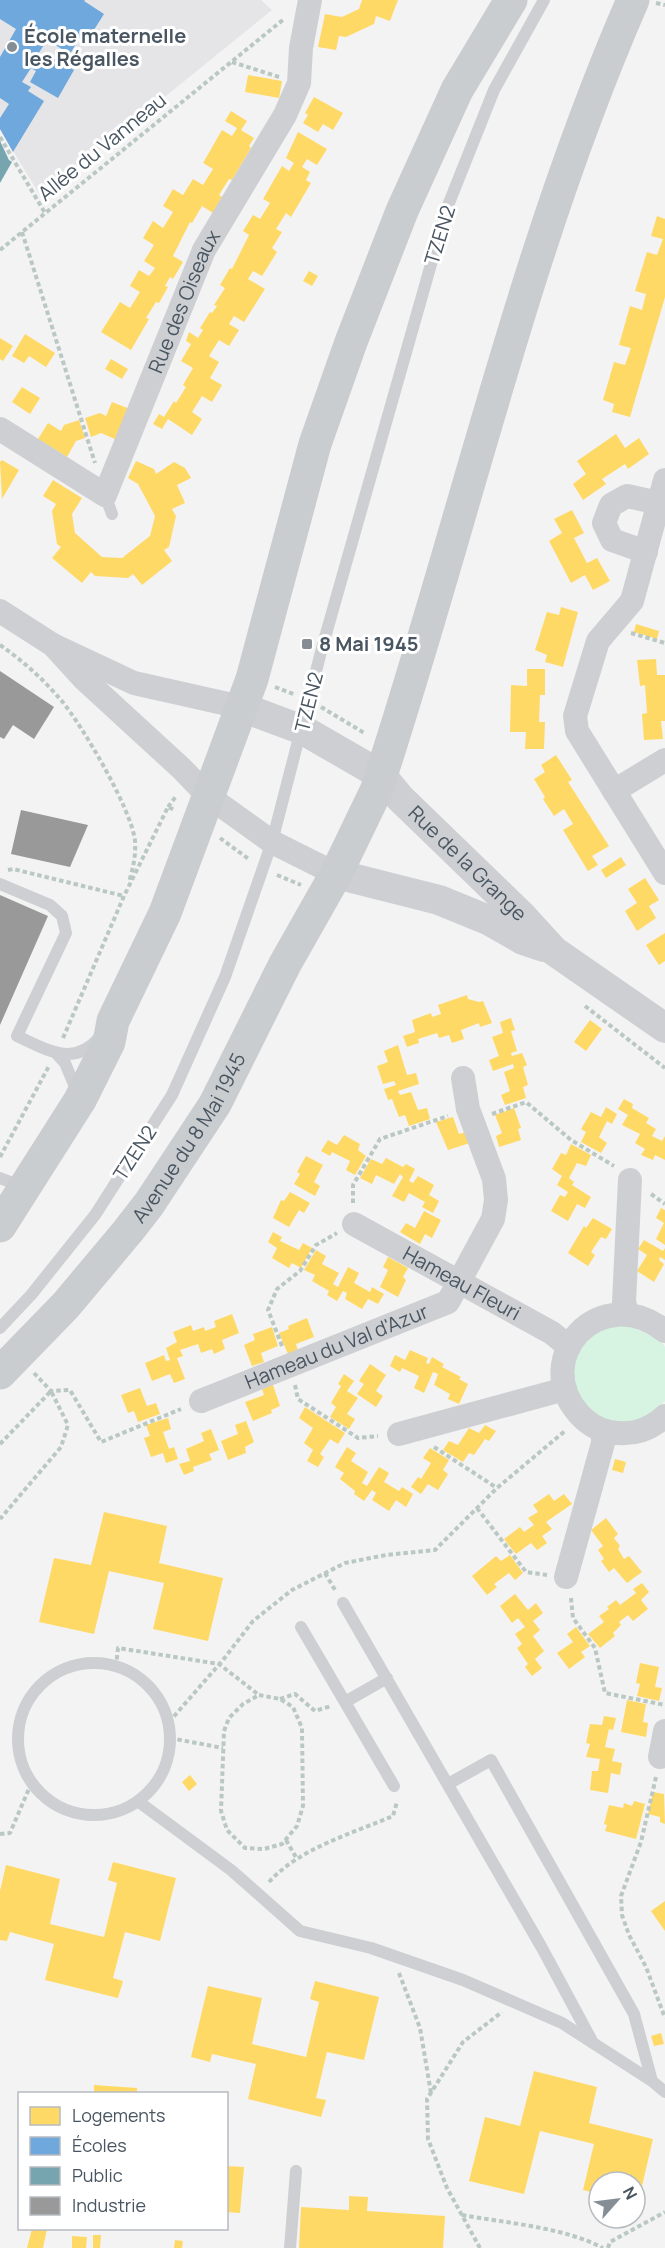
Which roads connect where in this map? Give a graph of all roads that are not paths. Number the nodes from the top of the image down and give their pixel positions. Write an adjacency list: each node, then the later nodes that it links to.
1 (310, 0): 5 (street, Rue des Oiseaux)
2 (511, 0): 11 (main road)
3 (544, 0): 12 (lane, TZEN2)
4 (633, 0): 14 (main road, Avenue du 8 Mai 1945)
5 (0, 429)
6 (665, 480): 7 (street)
7 (659, 503): 8 (street); 8 (street)
8 (646, 552): 15 (street)
9 (0, 611): 10 (street)
10 (53, 645): 11 (street); 16 (street)
11 (241, 707): 12 (street, Rue de la Grange); 16 (main road)
12 (303, 730): 14 (street, Rue de la Grange); 17 (lane, TZEN2)
13 (665, 760): 15 (street)
14 (381, 776): 20 (main road, Avenue du 8 Mai 1945); 21 (street, Rue de la Grange)
15 (614, 791): 18 (street)
16 (203, 809): 17 (street); 22 (main road)
17 (272, 842): 20 (street); 33 (lane, TZEN2)
18 (665, 873)
19 (0, 884): 24 (lane)
20 (330, 885): 21 (street, Rue de la Grange); 36 (main road, Avenue du 8 Mai 1945)
21 (554, 951): 23 (street, Rue de la Grange)
22 (113, 1021): 24 (lane); 26 (main road)
23 (665, 1028)
24 (57, 1053): 26 (lane)
25 (463, 1078): 31 (street, Hameau du Val d'Azur)
26 (80, 1100): 28 (main road)
27 (630, 1180): 32 (street)
28 (12, 1183): 30 (main road)
29 (354, 1224): 31 (street, Hameau Fleuri)
30 (0, 1226)
31 (459, 1281): 35 (street, Hameau Fleuri); 38 (street, Hameau du Val d'Azur)
32 (627, 1313): 34 (street); 35 (street)
33 (0, 1328)
34 (665, 1330)
35 (569, 1347): 37 (street)
36 (14, 1371)
37 (565, 1389): 40 (street); 41 (street)
38 (201, 1401)
39 (662, 1425): 40 (street)
40 (603, 1431): 42 (street)
41 (399, 1434)
42 (566, 1577)
43 (343, 1603): 45 (lane)
44 (301, 1627): 46 (lane)
45 (387, 1678): 46 (lane); 49 (lane)
46 (345, 1702): 50 (lane)
47 (665, 1731): 48 (street)
48 (660, 1757)
49 (448, 1784): 52 (lane); 53 (lane)
50 (394, 1786)
51 (139, 1802): 51 (lane); 52 (lane)
52 (593, 2042): 53 (lane)
53 (652, 2080): 54 (lane)
54 (665, 2092)
55 (296, 2171): 56 (lane)
56 (290, 2248)

